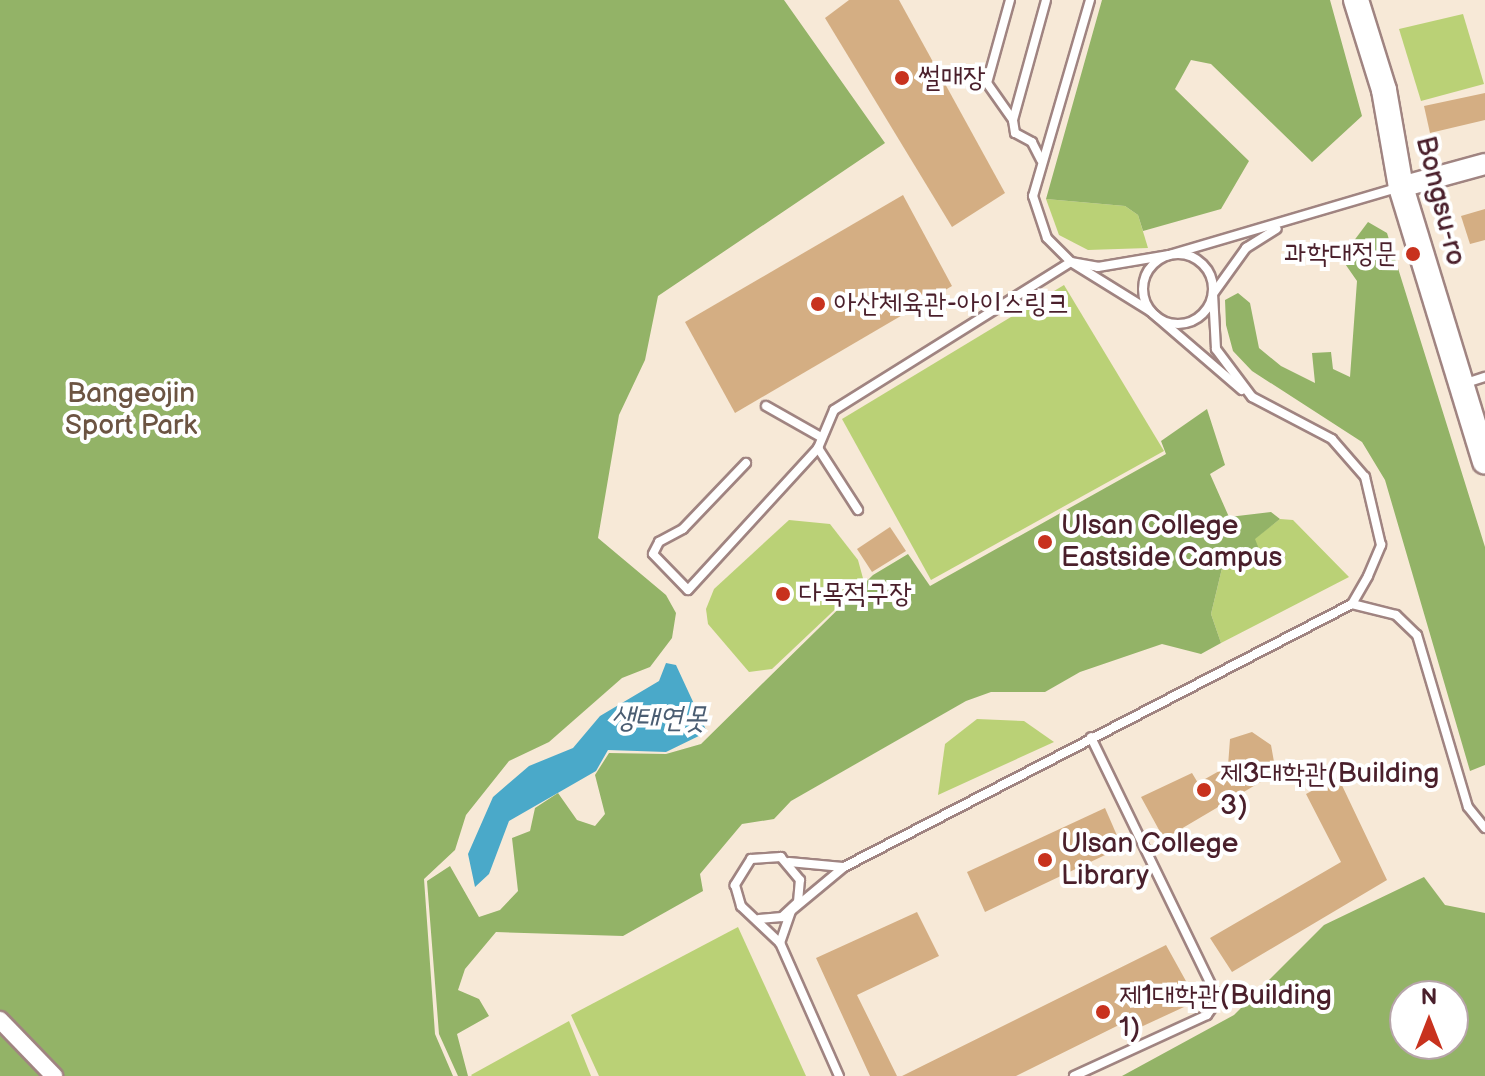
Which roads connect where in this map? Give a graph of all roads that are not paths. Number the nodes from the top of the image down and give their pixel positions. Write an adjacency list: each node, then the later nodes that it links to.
1 (1010, 0): 5 (lane)
2 (1046, 0): 5 (lane)
3 (1090, 0): 7 (lane)
4 (1356, 0): 8 (main road, Bongsu-ro)
5 (1013, 120): 7 (lane)
6 (1485, 164): 8 (street)
7 (1041, 169): 11 (lane)
8 (1401, 187): 9 (lane); 14 (main road, Bongsu-ro)
9 (1276, 229): 10 (lane); 12 (lane)
10 (1169, 255): 11 (lane); 12 (lane); 13 (lane)
11 (1071, 262): 13 (lane); 17 (lane)
12 (1213, 294): 13 (lane); 15 (lane)
13 (1150, 311): 15 (lane)
14 (1473, 381): 19 (main road, Bongsu-ro)
15 (1252, 397): 22 (lane)
16 (766, 406): 17 (lane)
17 (819, 436): 18 (lane)
18 (818, 448): 20 (lane); 21 (lane)
19 (1485, 461)
20 (746, 463)
21 (858, 510)
22 (1352, 604): 23 (lane); 24 (lane)
23 (1091, 737): 26 (lane); 33 (lane)
24 (1485, 828)
25 (789, 862): 26 (lane); 27 (lane); 28 (lane)
26 (844, 867): 27 (lane)
27 (791, 911): 28 (lane); 29 (lane)
28 (759, 919): 29 (lane)
29 (780, 943): 32 (lane)
30 (0, 1020): 31 (street)
31 (54, 1076)
32 (839, 1076)
33 (1074, 1076)

